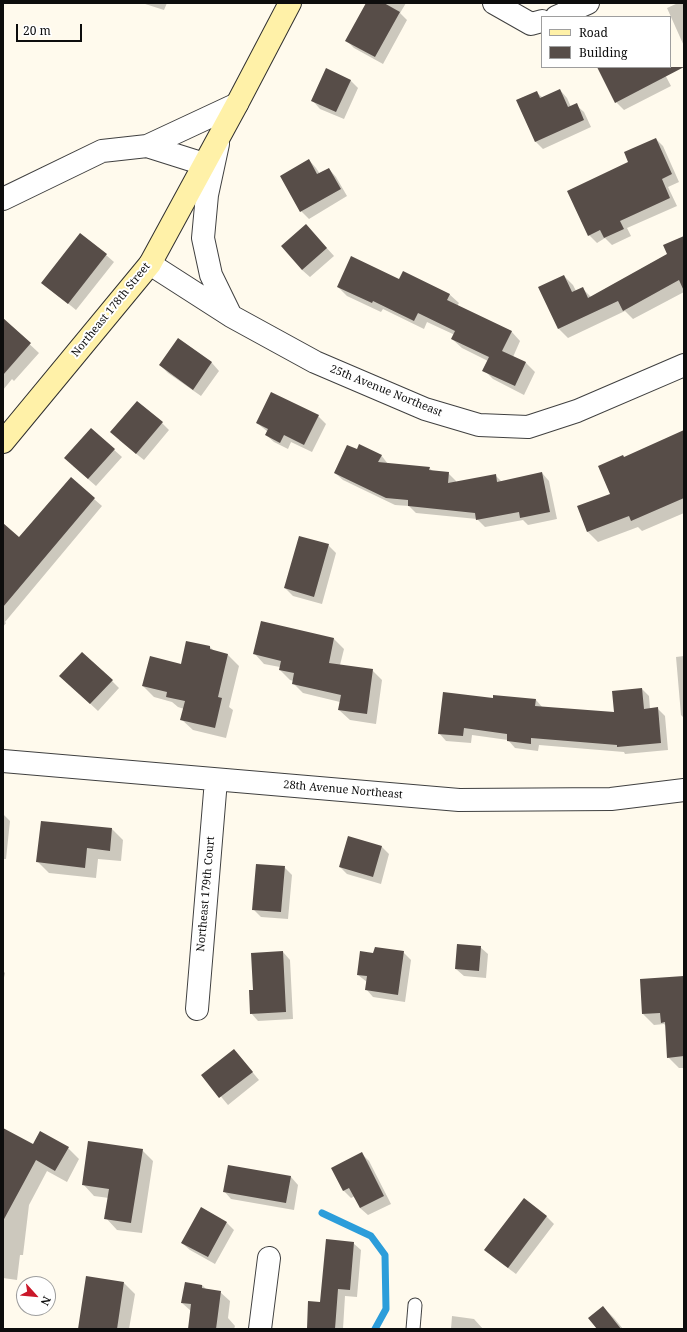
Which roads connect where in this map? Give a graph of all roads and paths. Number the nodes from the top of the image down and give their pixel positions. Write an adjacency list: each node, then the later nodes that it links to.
1 (290, 3): 6 (main road, Northeast 178th Street)
2 (494, 3): 5 (street)
3 (588, 3): 4 (street)
4 (558, 16)
5 (541, 21)
6 (237, 104): 7 (main road, Northeast 178th Street); 8 (street)
7 (219, 136): 9 (main road, Northeast 178th Street); 12 (street)
8 (147, 146): 9 (street); 10 (street)
9 (204, 164): 11 (main road, Northeast 178th Street)
10 (3, 199)
11 (150, 264): 12 (street, 25th Avenue Northeast); 14 (main road, Northeast 178th Street)
12 (231, 316): 13 (street, 25th Avenue Northeast)
13 (684, 365)
14 (3, 442)
15 (3, 761): 16 (street, 28th Avenue Northeast)
16 (216, 780): 17 (street, 28th Avenue Northeast); 18 (street, Northeast 179th Court)
17 (684, 790)
18 (197, 1009)
19 (268, 1258): 21 (street)
20 (415, 1305): 22 (lane)
21 (260, 1329)
22 (413, 1329)

